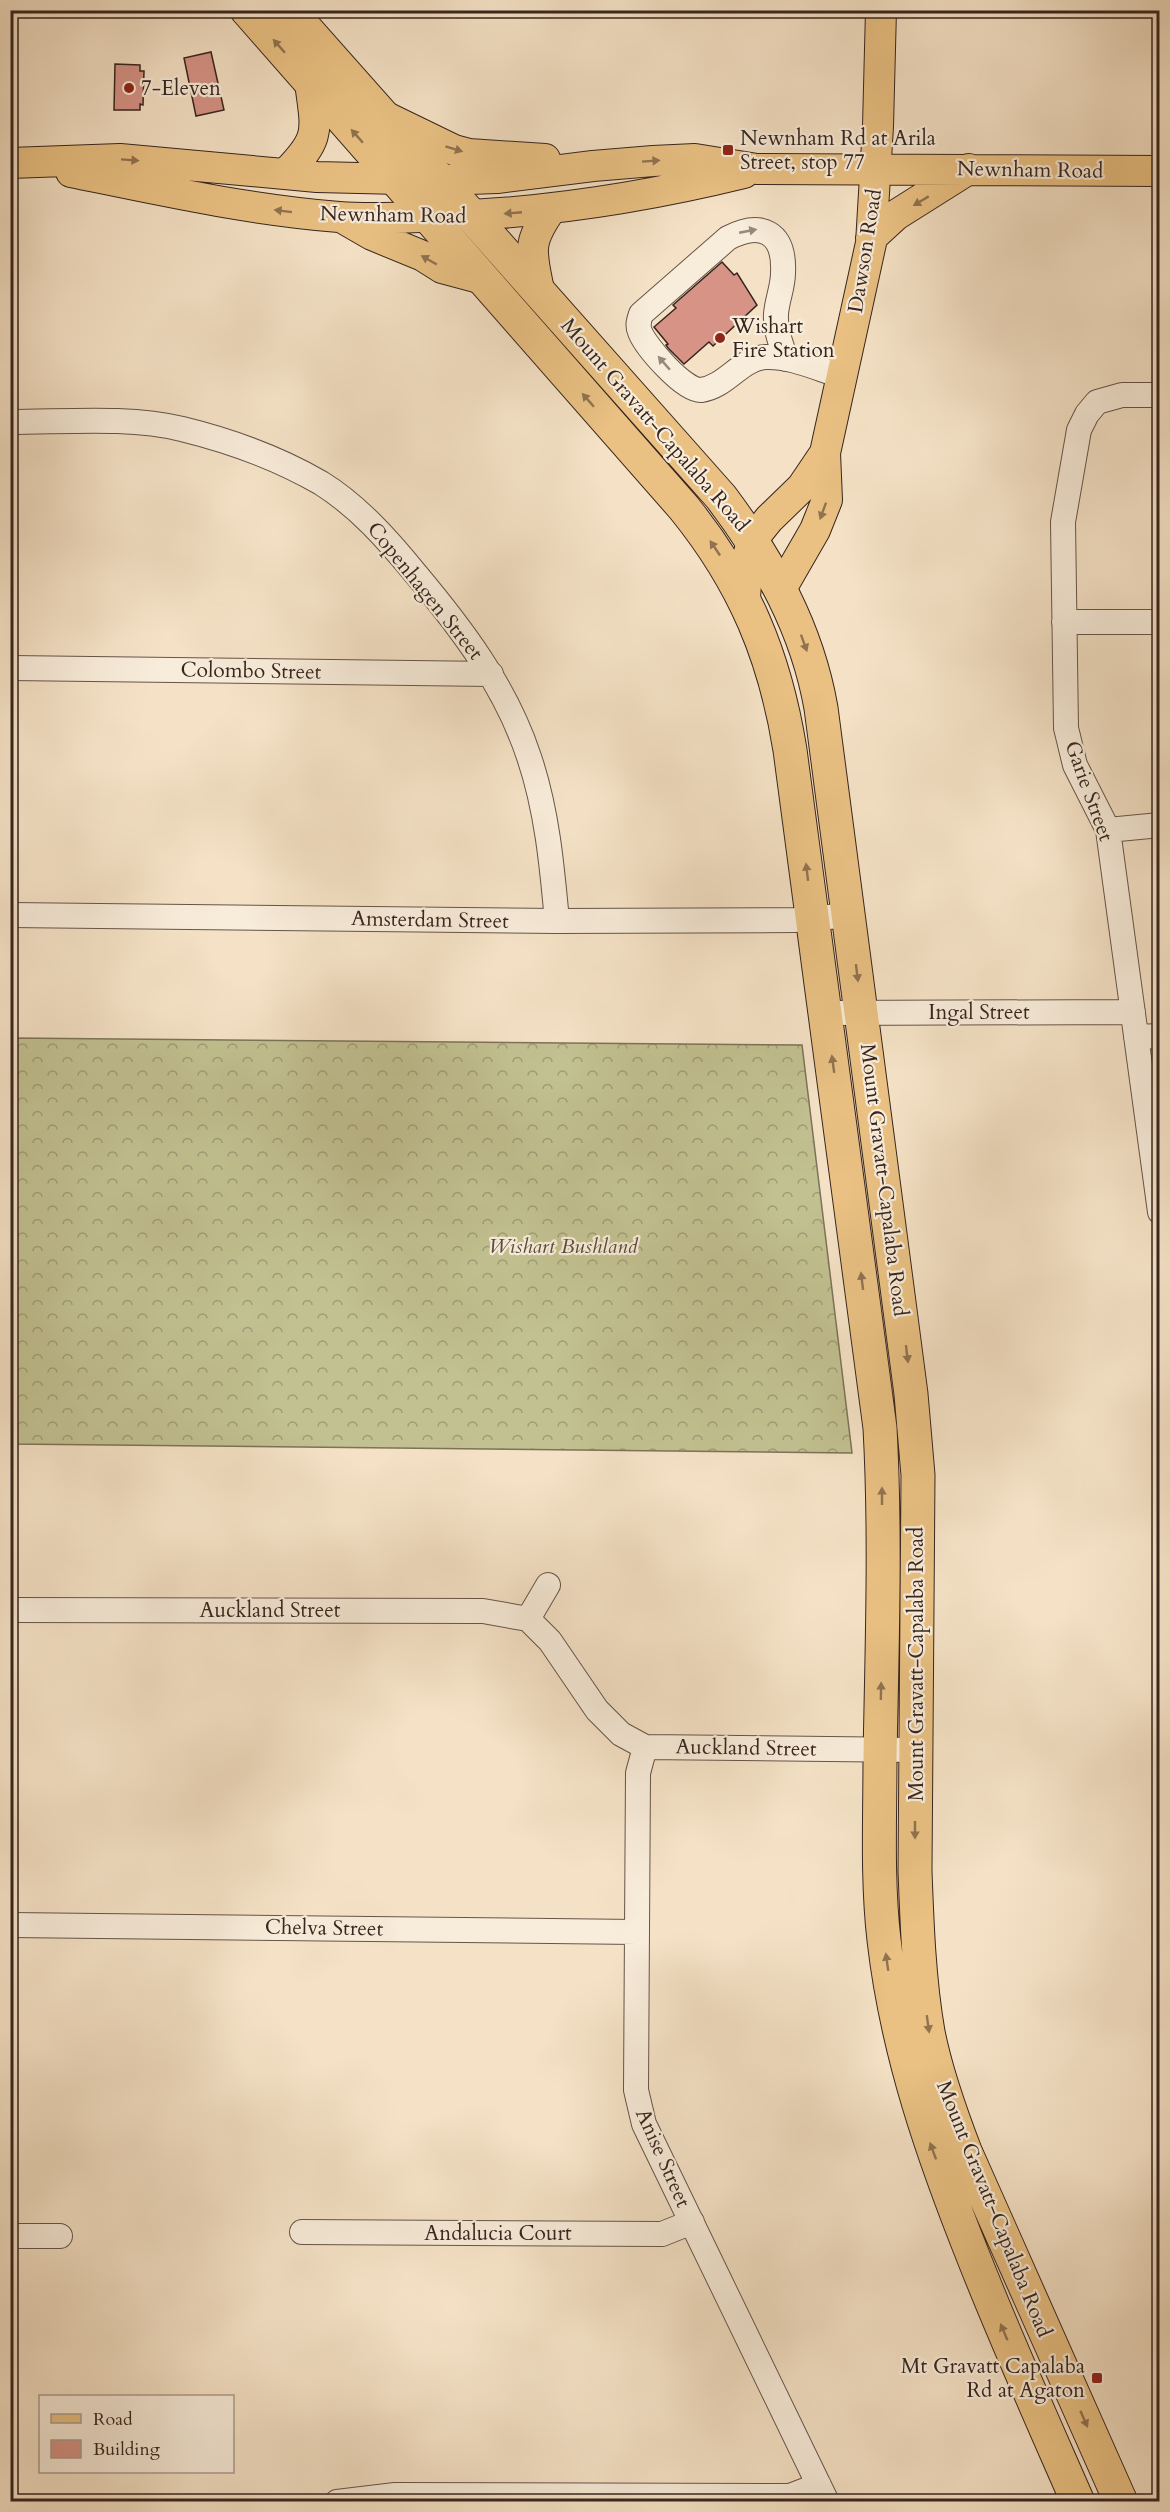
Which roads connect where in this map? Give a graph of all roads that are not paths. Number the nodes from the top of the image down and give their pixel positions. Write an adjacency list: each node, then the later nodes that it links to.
1 (247, 10): 4 (highway, Mount Gravatt-Capalaba Road, one-way to 1)
2 (290, 10): 5 (highway, Mount Gravatt-Capalaba Road)
3 (881, 10): 9 (main road, Dawson Road)
4 (310, 82): 12 (main road); 13 (highway, Mount Gravatt-Capalaba Road, one-way to 4)
5 (382, 115): 7 (main road, one-way to 7); 14 (highway, Mount Gravatt-Capalaba Road)
6 (20, 163): 12 (main road, Newnham Road, one-way to 12); 17 (main road, Newnham Road, one-way to 6)
7 (593, 166): 8 (main road, Newnham Road, one-way to 8); 14 (main road, Newnham Road)
8 (757, 169): 9 (main road, Newnham Road); 15 (main road, Newnham Road)
9 (877, 169): 10 (main road, Newnham Road); 19 (main road, Dawson Road)
10 (969, 169): 11 (main road, Newnham Road); 19 (main road, one-way to 19)
11 (1160, 171)
12 (285, 174): 13 (main road, Newnham Road)
13 (396, 180): 14 (main road, Newnham Road); 18 (highway, Mount Gravatt-Capalaba Road)
14 (442, 180): 16 (highway, Mount Gravatt-Capalaba Road)
15 (551, 209): 16 (main road, Newnham Road, one-way to 16); 21 (main road)
16 (474, 216): 18 (main road, Newnham Road); 21 (highway, Mount Gravatt-Capalaba Road)
17 (341, 217): 18 (main road, Newnham Road); 20 (main road, one-way to 17)
18 (430, 217): 20 (highway, Mount Gravatt-Capalaba Road)
19 (872, 238): 23 (main road, Dawson Road)
20 (483, 279): 29 (highway, Mount Gravatt-Capalaba Road, one-way to 20)
21 (540, 290): 27 (highway, Mount Gravatt-Capalaba Road)
22 (786, 359): 22 (street, one-way to 22); 23 (street)
23 (842, 376): 26 (main road, Dawson Road)
24 (1160, 395): 30 (street, Garie Street)
25 (10, 422): 33 (street, Copenhagen Street)
26 (825, 453): 27 (main road, Dawson Road); 28 (main road, Dawson Road, one-way to 28)
27 (753, 539): 28 (highway, Mount Gravatt-Capalaba Road); 29 (main road, Dawson Road)
28 (781, 589): 37 (highway, Mount Gravatt-Capalaba Road, one-way to 37)
29 (745, 598): 38 (highway, Mount Gravatt-Capalaba Road, one-way to 29)
30 (1064, 622): 31 (street); 35 (street, Garie Street)
31 (1160, 622)
32 (10, 668): 33 (street, Colombo Street)
33 (491, 674): 39 (street, Copenhagen Street)
34 (1160, 825): 35 (street)
35 (1108, 830): 40 (street, Garie Street)
36 (10, 915): 39 (street, Amsterdam Street)
37 (850, 915): 38 (street, Amsterdam Street); 42 (highway, Mount Gravatt-Capalaba Road, one-way to 42)
38 (813, 920): 39 (street, Amsterdam Street); 41 (highway, Mount Gravatt-Capalaba Road)
39 (557, 921)
40 (1133, 1012): 42 (street, Ingal Street); 43 (street, Garie Street)
41 (826, 1013): 42 (street, Ingal Street); 49 (highway, Mount Gravatt-Capalaba Road, one-way to 41)
42 (862, 1013): 50 (highway, Mount Gravatt-Capalaba Road, one-way to 50)
43 (1148, 1037): 44 (street, Garie Street)
44 (1160, 1212)
45 (548, 1585): 47 (street)
46 (10, 1610): 47 (street, Auckland Street)
47 (528, 1619): 48 (street, Auckland Street)
48 (645, 1747): 49 (street, Auckland Street); 52 (street, Anise Street)
49 (880, 1750): 50 (street, Auckland Street); 59 (highway, Mount Gravatt-Capalaba Road, one-way to 49)
50 (916, 1750): 60 (highway, Mount Gravatt-Capalaba Road, one-way to 60)
51 (10, 1924): 52 (street, Chelva Street)
52 (637, 1932): 53 (street, Anise Street)
53 (692, 2222): 54 (street, Andalucia Court); 57 (street, Anise Street)
54 (302, 2232)
55 (10, 2236): 56 (street)
56 (60, 2236)
57 (823, 2493): 58 (street)
58 (337, 2502)
59 (1078, 2502)
60 (1121, 2502)

